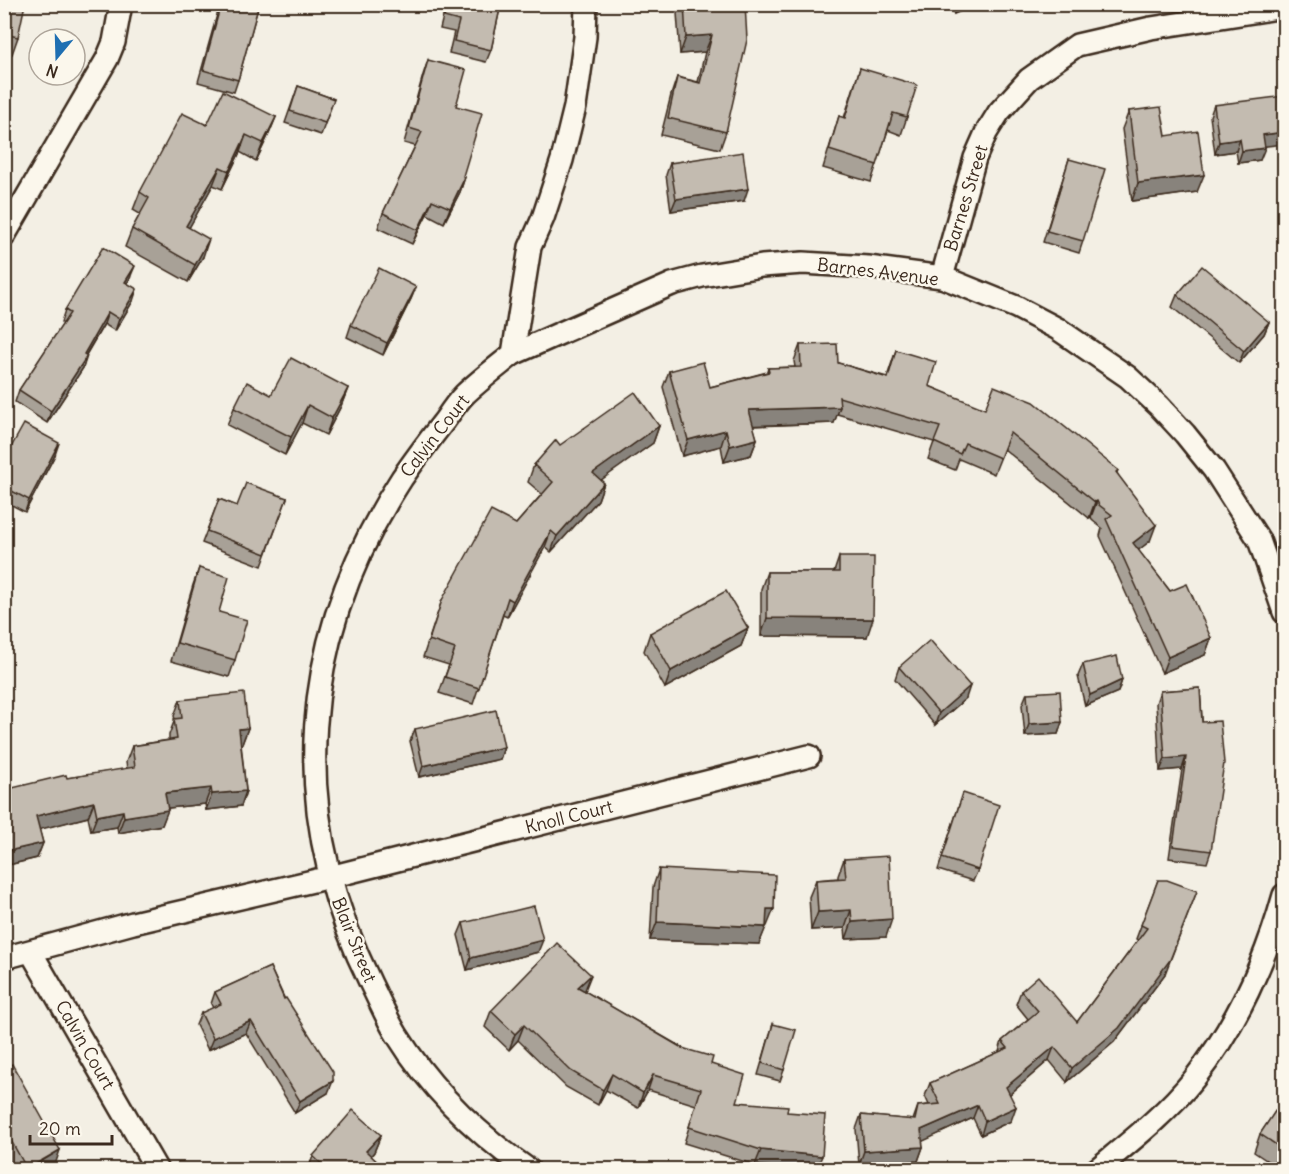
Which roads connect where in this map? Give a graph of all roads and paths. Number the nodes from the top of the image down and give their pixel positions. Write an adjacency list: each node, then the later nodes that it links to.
1 (121, 4): 4 (street)
2 (586, 4): 6 (street)
3 (1284, 7): 5 (street, Barnes Street)
4 (4, 236)
5 (942, 278): 6 (street, Barnes Avenue); 7 (street, Barnes Avenue)
6 (513, 354): 9 (street, Calvin Court)
7 (1284, 612)
8 (809, 756): 9 (street, Knoll Court)
9 (330, 878): 11 (street, Blair Street); 14 (street, Blair Street)
10 (1284, 895): 15 (street)
11 (31, 952): 12 (street, Blair Street); 13 (street, Calvin Court)
12 (4, 958)
13 (157, 1170)
14 (529, 1170)
15 (1096, 1170)

